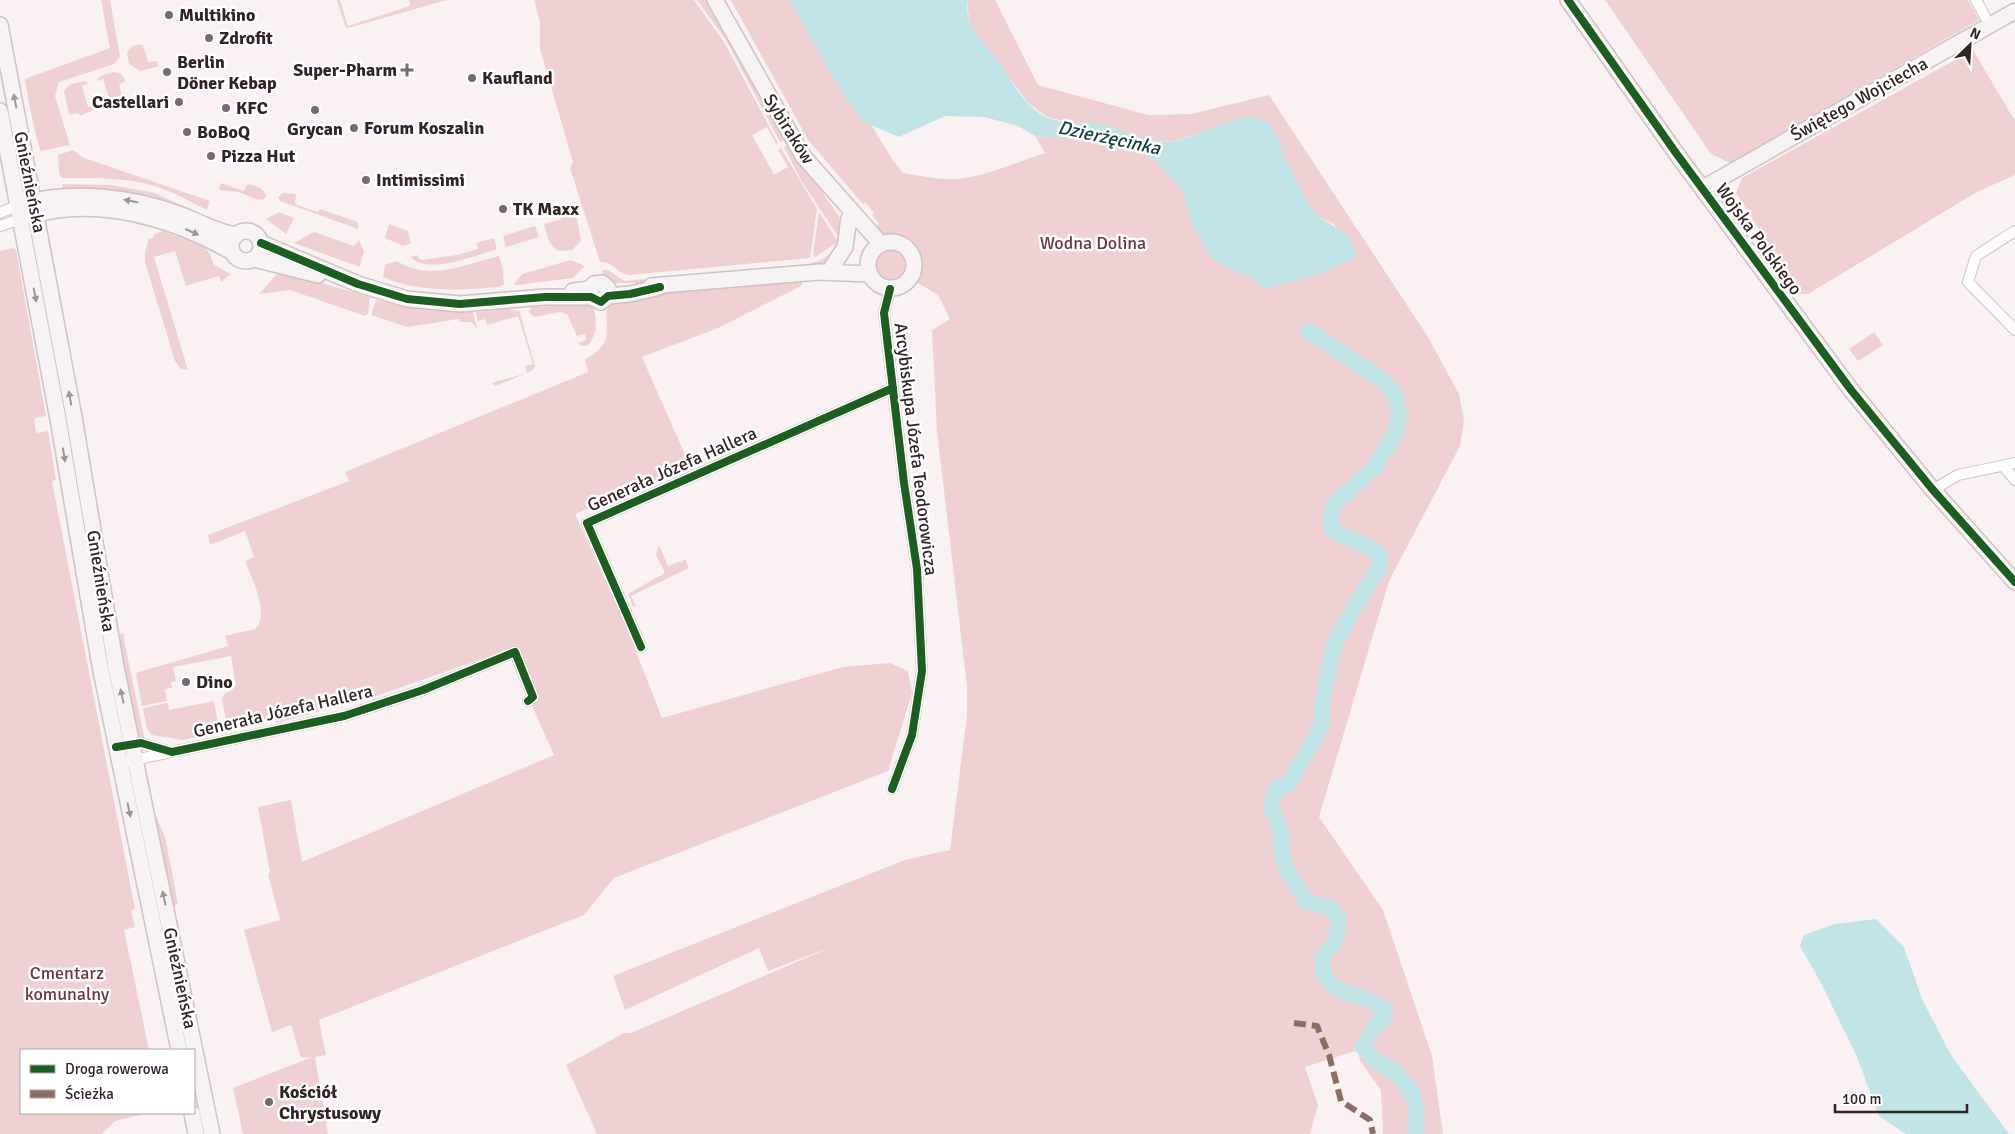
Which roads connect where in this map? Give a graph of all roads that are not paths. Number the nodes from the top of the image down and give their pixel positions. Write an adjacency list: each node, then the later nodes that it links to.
1 (715, 0): 8 (street, Sybiraków)
2 (1568, 0): 9 (street, Wojska Polskiego)
3 (1976, 0): 5 (street)
4 (2015, 11): 5 (street, Świętego Wojciecha)
5 (1990, 26): 9 (street, Świętego Wojciecha)
6 (1, 33): 10 (street, Gnieźnieńska, one-way to 6)
7 (0, 111): 11 (street, Gnieźnieńska)
8 (820, 178): 13 (street); 19 (street, Sybiraków)
9 (1702, 188): 29 (street, Wojska Polskiego)
10 (34, 207): 11 (street); 16 (street, one-way to 10); 18 (street, one-way to 18); 33 (street, Gnieźnieńska, one-way to 10)
11 (19, 212): 12 (street); 14 (street); 34 (street, Gnieźnieńska, one-way to 34)
12 (0, 213)
13 (849, 218): 19 (street); 21 (street)
14 (0, 226)
15 (2015, 231): 24 (street)
16 (236, 235): 17 (street); 18 (street)
17 (261, 243): 20 (street); 22 (street)
18 (232, 252): 20 (street)
19 (872, 258): 21 (street); 23 (street); 23 (street)
20 (254, 259): 22 (street)
21 (826, 269): 22 (street)
22 (358, 284)
23 (890, 289): 25 (street, Arcybiskupa Józefa Teodorowicza)
24 (2015, 330)
25 (893, 388): 31 (street, Generała Józefa Hallera); 38 (street, Arcybiskupa Józefa Teodorowicza)
26 (2015, 463): 27 (street)
27 (2004, 467): 28 (street); 29 (street)
28 (2015, 480)
29 (1933, 490): 30 (street, Wojska Polskiego)
30 (2015, 582)
31 (641, 647)
32 (528, 701): 35 (street, Generała Józefa Hallera)
33 (132, 744): 34 (street, Generała Józefa Hallera); 35 (street, Generała Józefa Hallera); 36 (street, Gnieźnieńska)
34 (116, 747): 37 (street, Gnieźnieńska)
35 (172, 752): 36 (street, Generała Józefa Hallera)
36 (135, 760): 37 (street, Generała Józefa Hallera); 40 (street, Gnieźnieńska, one-way to 36)
37 (120, 763): 39 (street, Gnieźnieńska, one-way to 39)
38 (892, 789)
39 (179, 1049)
40 (194, 1049)
41 (195, 1051): 44 (street, Gnieźnieńska, one-way to 41)
42 (192, 1114): 43 (street)
43 (196, 1134)
44 (212, 1134)

